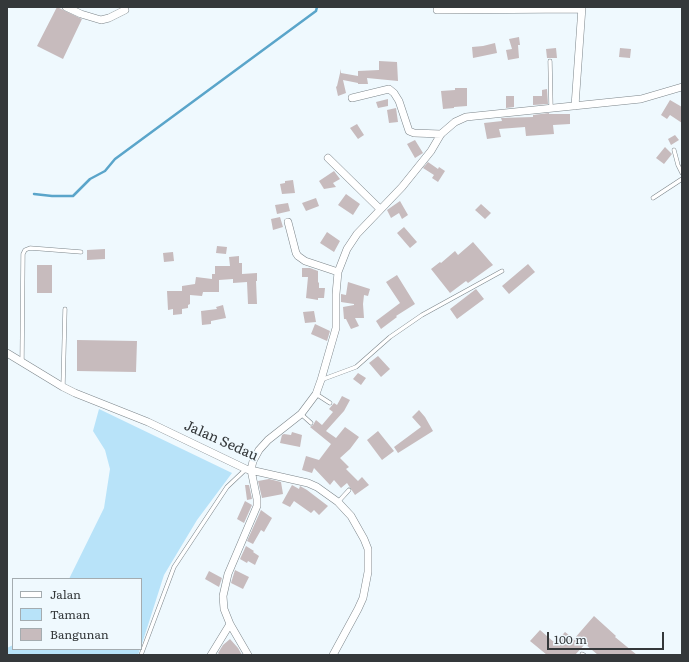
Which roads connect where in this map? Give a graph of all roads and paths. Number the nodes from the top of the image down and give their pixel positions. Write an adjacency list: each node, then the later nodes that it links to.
1 (66, 7): 4 (street)
2 (504, 8): 3 (street); 5 (street)
3 (582, 8): 9 (street)
4 (125, 10)
5 (437, 10)
6 (550, 61): 10 (lane)
7 (682, 87): 9 (street)
8 (352, 98): 11 (street)
9 (575, 106): 10 (street)
10 (551, 109): 11 (street)
11 (441, 134): 17 (street)
12 (674, 150): 14 (lane)
13 (328, 158): 17 (street)
14 (682, 173)
15 (682, 179): 16 (lane)
16 (653, 198)
17 (380, 209): 21 (street)
18 (288, 222): 21 (street)
19 (81, 252): 24 (lane)
20 (502, 271): 25 (lane)
21 (338, 272): 25 (street)
22 (64, 309): 26 (lane)
23 (7, 353): 24 (street, Jalan Sedau)
24 (22, 362): 26 (street, Jalan Sedau)
25 (321, 380): 27 (street)
26 (62, 387): 31 (street, Jalan Sedau)
27 (316, 394): 28 (lane); 29 (street)
28 (330, 403)
29 (301, 414): 30 (lane); 31 (street)
30 (311, 423)
31 (248, 470): 33 (street, Jalan Sedau); 34 (street); 35 (lane)
32 (349, 490): 33 (lane)
33 (338, 502): 38 (street, Jalan Sedau)
34 (230, 624): 36 (street); 37 (street)
35 (141, 655)
36 (210, 655)
37 (248, 655)
38 (333, 655)

